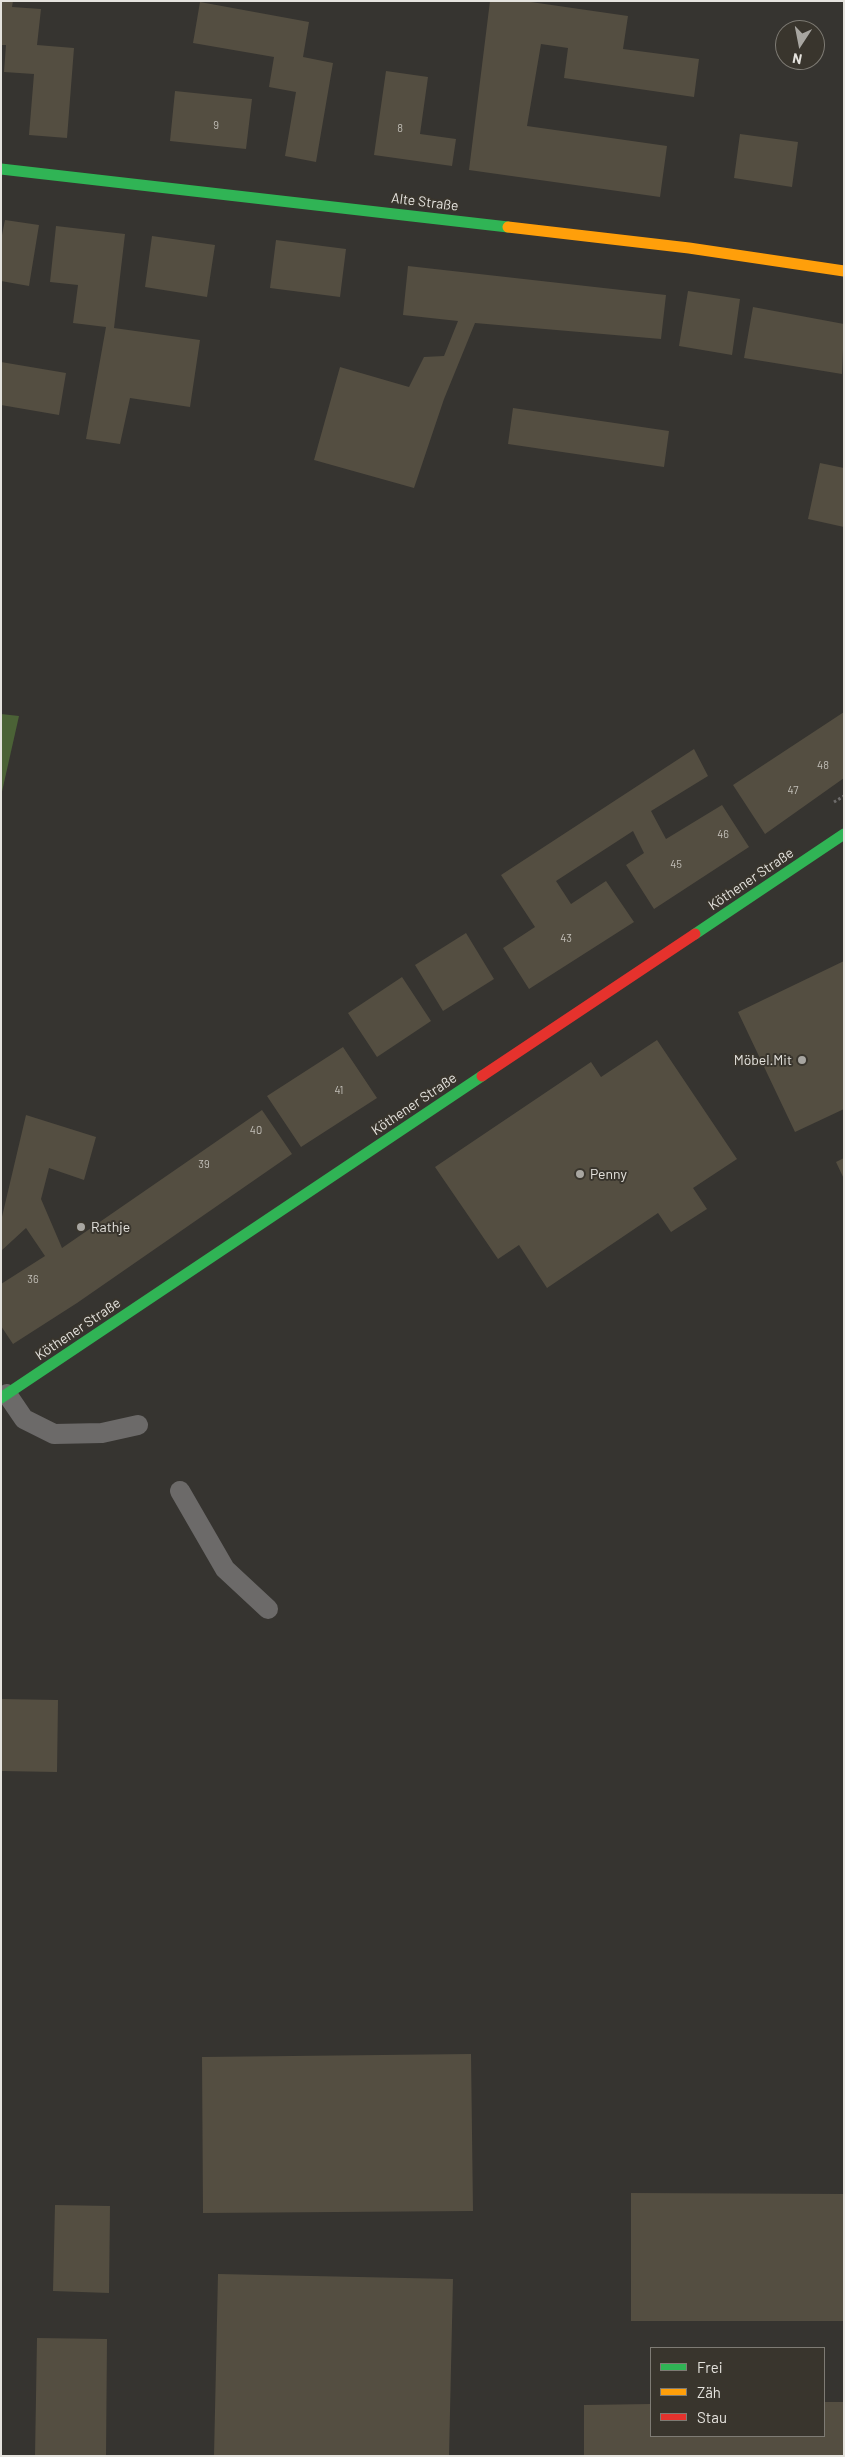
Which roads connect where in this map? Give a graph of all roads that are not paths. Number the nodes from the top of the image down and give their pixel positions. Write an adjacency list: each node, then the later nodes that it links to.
1 (1, 169): 2 (main road, Alte Straße)
2 (844, 271)
3 (844, 834): 4 (main road, Köthener Straße)
4 (4, 1396): 5 (lane)
5 (138, 1425)
6 (180, 1491): 7 (lane)
7 (268, 1609)

